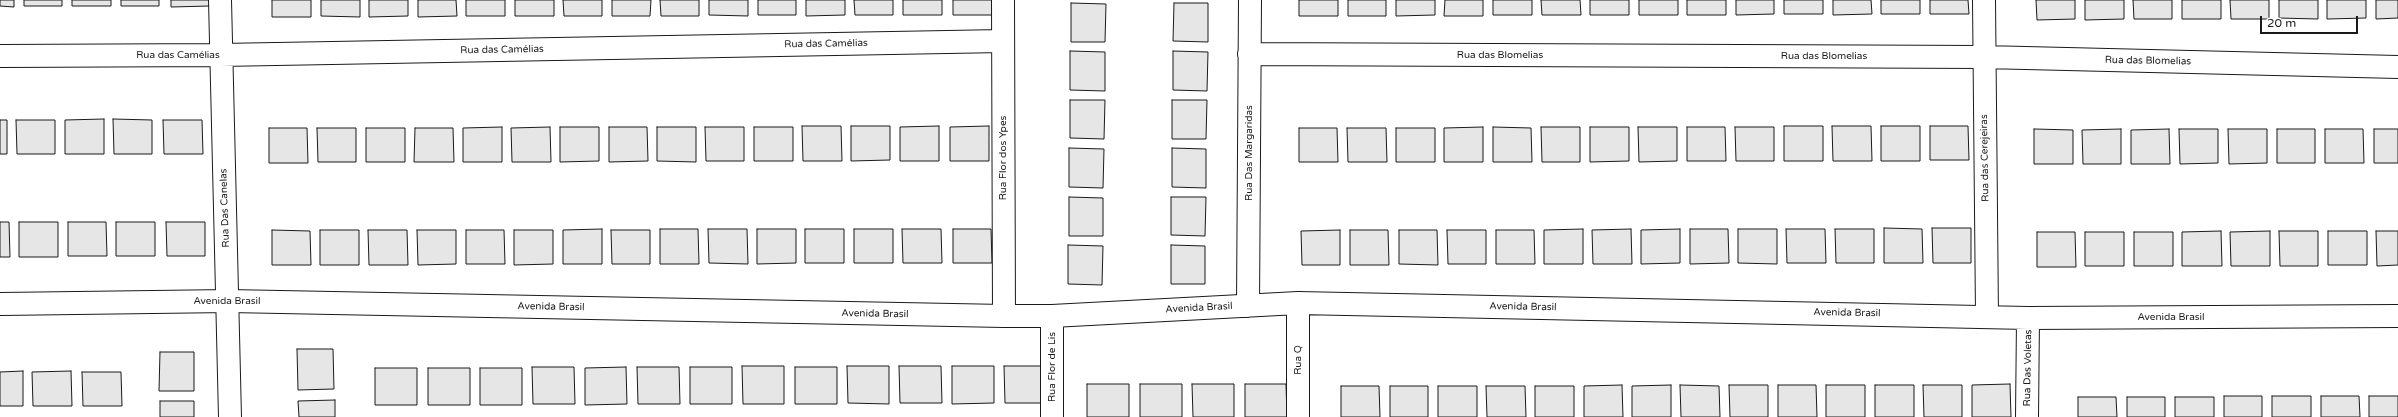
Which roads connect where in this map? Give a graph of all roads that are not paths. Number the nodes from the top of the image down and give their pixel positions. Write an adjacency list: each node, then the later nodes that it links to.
1 (220, 0): 7 (street, Rua Das Canelas)
2 (1003, 0): 5 (street, Rua Flor dos Ypes)
3 (1250, 0): 6 (street, Rua Das Margaridas)
4 (1984, 0): 9 (street, Rua das Cerejeiras)
5 (1003, 41): 7 (street, Rua das Camélias); 15 (street, Rua Flor dos Ypes)
6 (1249, 54): 9 (street, Rua das Blomelias); 14 (street, Rua Das Margaridas)
7 (220, 55): 8 (street, Rua das Camélias); 11 (street, Rua Das Canelas)
8 (0, 56)
9 (1984, 57): 10 (street, Rua das Blomelias); 17 (street, Rua das Cerejeiras)
10 (2398, 67)
11 (228, 300): 13 (street, Avenida Brasil); 15 (street, Avenida Brasil); 20 (street, Rua Das Canelas)
12 (1298, 303): 14 (street, Avenida Brasil); 17 (street, Avenida Brasil); 22 (street, Rua Q)
13 (0, 304)
14 (1248, 306): 16 (street, Avenida Brasil)
15 (1004, 316): 16 (street, Avenida Brasil)
16 (1052, 316): 21 (street, Rua Flor de Lis)
17 (1986, 316): 19 (street, Avenida Brasil)
18 (2398, 316): 19 (street, Avenida Brasil)
19 (2028, 318): 23 (street, Rua Das Voletas)
20 (230, 417)
21 (1052, 417)
22 (1298, 417)
23 (2027, 417)

